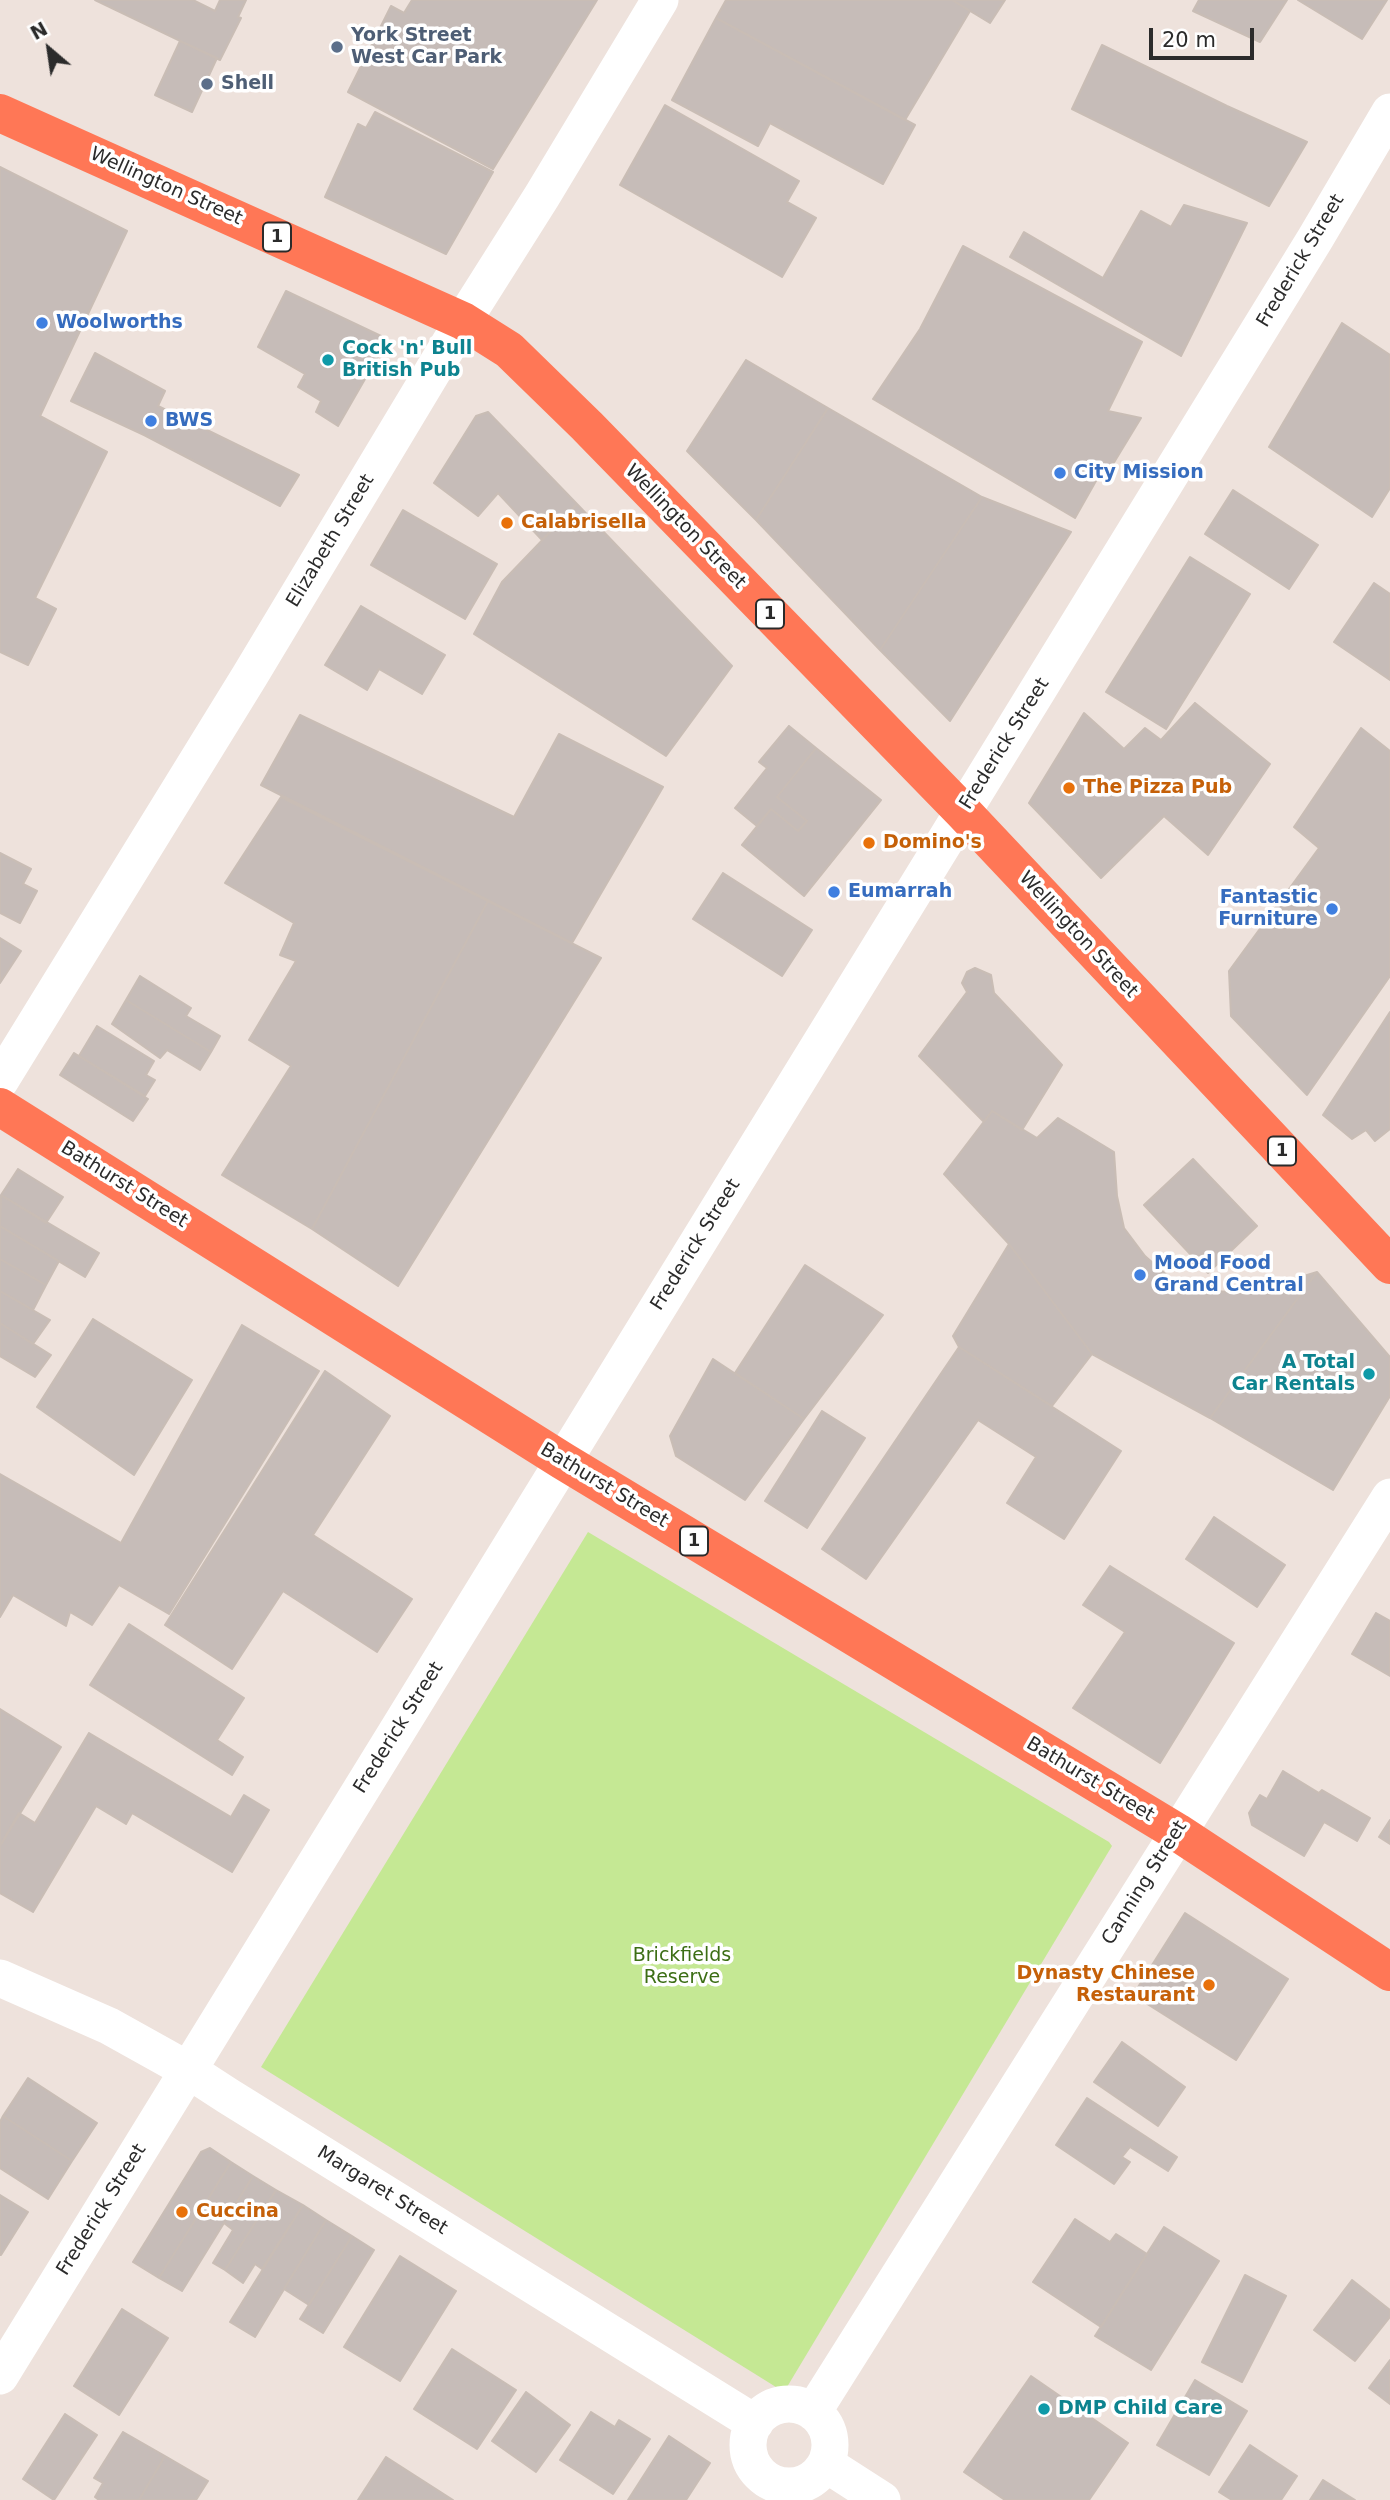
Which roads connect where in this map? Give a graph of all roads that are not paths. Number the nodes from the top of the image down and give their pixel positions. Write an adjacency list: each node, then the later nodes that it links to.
1 (660, 0): 4 (street, Elizabeth Street)
2 (1390, 112): 5 (street, Frederick Street)
3 (0, 113): 4 (highway, Wellington Street / 1)
4 (463, 321): 5 (highway, Wellington Street / 1); 6 (street, Elizabeth Street)
5 (963, 812): 8 (highway, Wellington Street / 1); 9 (street, Frederick Street)
6 (0, 1081)
7 (0, 1107): 9 (highway, Bathurst Street / 1)
8 (1390, 1265)
9 (563, 1461): 11 (highway, Bathurst Street / 1); 14 (street, Frederick Street)
10 (1390, 1497): 11 (street, Canning Street)
11 (1177, 1832): 12 (highway, Bathurst Street / 1); 16 (street, Canning Street)
12 (1390, 1972)
13 (0, 1978): 14 (street, Margaret Street)
14 (188, 2070): 15 (street, Frederick Street); 17 (street, Margaret Street)
15 (0, 2376)
16 (813, 2412): 17 (street); 18 (street)
17 (755, 2423): 19 (street)
18 (826, 2464): 19 (street); 20 (street)
19 (759, 2490)
20 (882, 2500)

